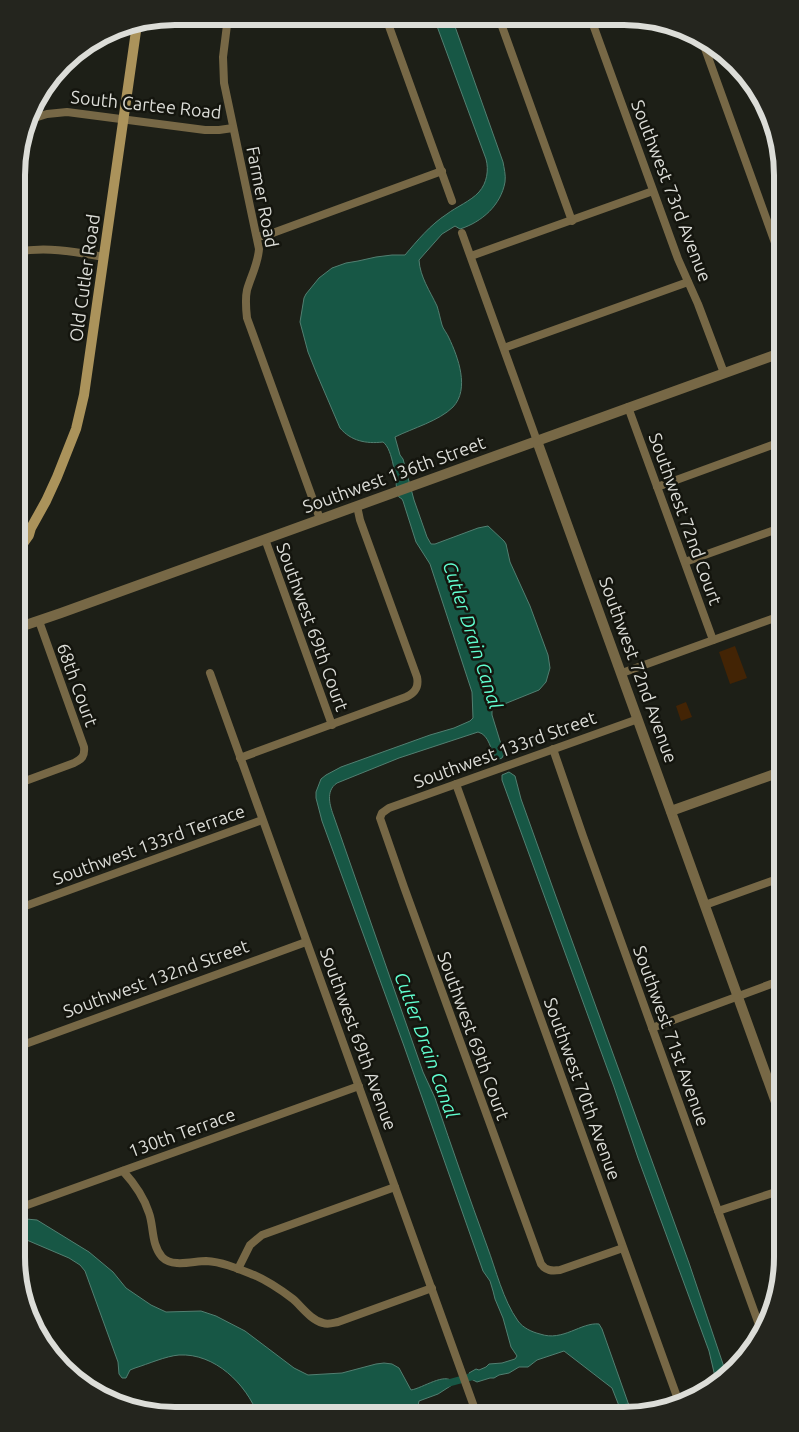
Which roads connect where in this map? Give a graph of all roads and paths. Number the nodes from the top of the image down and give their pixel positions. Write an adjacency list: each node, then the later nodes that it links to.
1 (227, 25): 9 (street, Farmer Road)
2 (389, 25): 10 (street)
3 (502, 25): 13 (street)
4 (593, 25): 11 (street, Southwest 73rd Avenue)
5 (135, 31): 8 (main road, Old Cutler Road)
6 (704, 48): 16 (street)
7 (36, 118): 8 (street, South Cartee Road)
8 (123, 119): 9 (street, South Cartee Road); 19 (main road, Old Cutler Road)
9 (233, 128): 15 (street, Farmer Road)
10 (442, 171): 12 (street); 15 (street)
11 (653, 191): 13 (street); 20 (street, Southwest 73rd Avenue)
12 (452, 201)
13 (572, 220): 18 (street)
14 (462, 232): 18 (street, Southwest 72nd Avenue)
15 (257, 237): 29 (street, Farmer Road)
16 (774, 240)
17 (25, 251): 19 (street)
18 (471, 256): 21 (street, Southwest 72nd Avenue)
19 (104, 257): 30 (main road, Old Cutler Road)
20 (688, 282): 21 (street); 23 (street, Southwest 73rd Avenue)
21 (504, 348): 25 (street, Southwest 72nd Avenue)
22 (774, 355): 23 (street, Southwest 136th Street)
23 (724, 373): 24 (street, Southwest 136th Street)
24 (628, 408): 25 (street, Southwest 136th Street); 27 (street, Southwest 72nd Court)
25 (537, 440): 28 (street, Southwest 136th Street); 40 (street, Southwest 72nd Avenue)
26 (774, 444): 27 (street)
27 (657, 487): 35 (street, Southwest 72nd Court)
28 (356, 506): 29 (street, Southwest 136th Street); 43 (street)
29 (320, 519): 33 (street, Southwest 136th Street)
30 (31, 528): 32 (main road); 34 (main road, Old Cutler Road)
31 (774, 530): 35 (street)
32 (25, 532)
33 (265, 539): 37 (street, Southwest 136th Street); 43 (street, Southwest 69th Court)
34 (25, 541)
35 (685, 562): 39 (street, Southwest 72nd Court)
36 (774, 618): 39 (street)
37 (39, 621): 38 (street, Southwest 136th Street); 47 (street, 68th Court)
38 (25, 625)
39 (714, 640): 40 (street)
40 (622, 673): 42 (street, Southwest 72nd Avenue)
41 (210, 674): 45 (street, Southwest 69th Avenue)
42 (638, 719): 44 (street, Southwest 133rd Street); 49 (street, Southwest 72nd Avenue)
43 (332, 724): 45 (street)
44 (553, 749): 48 (street, Southwest 133rd Street); 58 (street, Southwest 71st Avenue)
45 (240, 758): 51 (street, Southwest 69th Avenue)
46 (774, 774): 49 (street)
47 (25, 781)
48 (456, 784): 50 (street, Southwest 133rd Street); 69 (street, Southwest 70th Avenue)
49 (671, 811): 53 (street, Southwest 72nd Avenue)
50 (383, 812): 69 (street, Southwest 69th Court)
51 (262, 820): 54 (street, Southwest 133rd Terrace); 55 (street, Southwest 69th Avenue)
52 (774, 879): 53 (street)
53 (705, 905): 57 (street, Southwest 72nd Avenue)
54 (25, 906)
55 (306, 942): 59 (street, Southwest 132nd Street); 60 (street, Southwest 69th Avenue)
56 (774, 983): 57 (street)
57 (738, 996): 58 (street); 62 (street, Southwest 72nd Avenue)
58 (652, 1028): 68 (street, Southwest 71st Avenue)
59 (25, 1043)
60 (359, 1086): 64 (street, 130th Terrace); 65 (street, Southwest 69th Avenue)
61 (774, 1087): 62 (street)
62 (771, 1088): 63 (street, Southwest 72nd Avenue)
63 (774, 1096)
64 (123, 1171): 67 (street, 130th Terrace); 70 (street)
65 (395, 1187): 70 (street); 71 (street, Southwest 69th Avenue)
66 (774, 1193): 68 (street)
67 (25, 1206)
68 (718, 1211): 72 (street, Southwest 71st Avenue)
69 (623, 1248): 73 (street, Southwest 70th Avenue)
70 (238, 1269): 71 (street)
71 (432, 1288): 74 (street, Southwest 69th Avenue)
72 (759, 1323)
73 (677, 1397)
74 (474, 1407)

